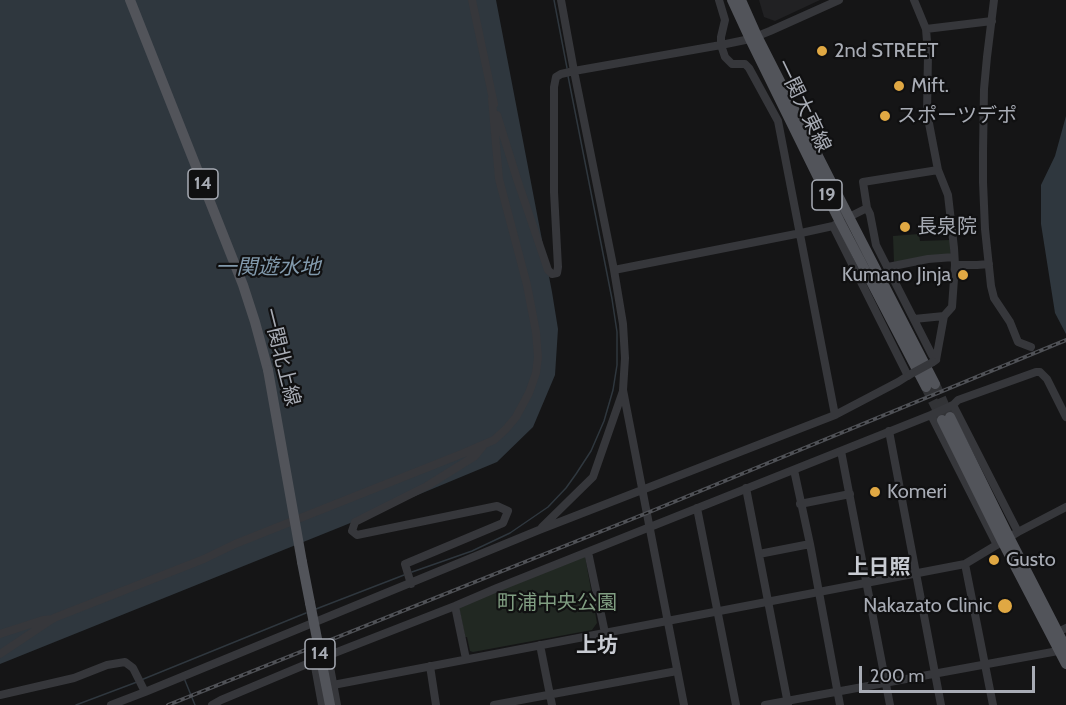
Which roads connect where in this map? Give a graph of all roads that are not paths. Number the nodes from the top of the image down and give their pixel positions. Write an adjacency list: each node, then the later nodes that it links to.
1 (130, 0): 85 (main road, 一関北上線 / 14, bridge)
2 (472, 0): 15 (street)
3 (561, 0): 14 (street)
4 (719, 0): 13 (street)
5 (732, 0): 12 (main road, 一関大東線 / 19)
6 (741, 0): 12 (main road, 一関大東線 / 19)
7 (839, 0): 12 (street)
8 (914, 0): 11 (street)
9 (994, 0): 10 (street)
10 (992, 21): 11 (street); 21 (street)
11 (926, 29): 16 (street)
12 (754, 38): 13 (street); 18 (main road, 一関大東線 / 19)
13 (721, 45): 14 (street); 19 (street)
14 (572, 71): 15 (street); 23 (street)
15 (492, 99): 36 (street)
16 (938, 170): 17 (street); 20 (street)
17 (867, 208): 18 (street); 22 (street)
18 (841, 222): 19 (street); 28 (street); 29 (main road, 一関大東線 / 19)
19 (801, 233): 23 (street); 32 (street)
20 (954, 261): 21 (street); 22 (street); 24 (street)
21 (989, 264): 26 (street)
22 (888, 267): 25 (street)
23 (614, 270): 30 (street)
24 (944, 316): 25 (street); 27 (street)
25 (914, 319): 27 (street)
26 (1031, 347)
27 (934, 361): 28 (street, bridge)
28 (909, 376): 32 (street)
29 (931, 385)
30 (623, 390): 40 (street); 46 (street)
31 (953, 405): 33 (street); 34 (street); 47 (street)
32 (835, 415): 40 (street)
33 (941, 417): 35 (street); 47 (main road); 47 (street)
34 (1066, 417)
35 (889, 431): 37 (street); 52 (street)
36 (487, 443): 53 (street); 59 (street)
37 (841, 451): 38 (street); 41 (street)
38 (794, 470): 39 (street); 42 (street)
39 (746, 488): 44 (street); 50 (street)
40 (644, 490): 45 (street); 46 (street)
41 (850, 494): 42 (street); 54 (street)
42 (800, 504): 48 (street)
43 (1066, 507): 47 (street)
44 (698, 508): 45 (street); 58 (street)
45 (649, 528): 49 (street); 60 (street)
46 (539, 530): 53 (street)
47 (1006, 539): 51 (street); 61 (main road); 65 (main road)
48 (810, 544): 50 (street); 55 (street)
49 (588, 552): 57 (street); 62 (street)
50 (759, 554): 56 (street)
51 (965, 564): 52 (street); 70 (street)
52 (917, 573): 54 (street); 74 (street)
53 (410, 581): 77 (street)
54 (867, 583): 55 (street); 75 (street)
55 (819, 592): 56 (street); 78 (street)
56 (768, 602): 58 (street); 81 (street)
57 (455, 606): 67 (street); 68 (street)
58 (718, 611): 60 (street); 91 (street)
59 (54, 618): 63 (street); 66 (street)
60 (668, 621): 62 (street); 73 (street)
61 (1062, 630): 65 (main road)
62 (605, 633): 64 (street)
63 (0, 634)
64 (540, 645): 68 (street); 79 (street)
65 (1063, 648): 70 (street); 71 (main road)
66 (0, 654)
67 (328, 656): 69 (street); 76 (street)
68 (466, 659): 72 (street)
69 (314, 662): 83 (street); 84 (street)
70 (985, 664): 74 (street); 96 (street)
71 (1066, 664)
72 (430, 666): 76 (street); 87 (street)
73 (677, 670): 79 (street); 90 (street)
74 (934, 673): 75 (street); 95 (street)
75 (885, 682): 78 (street); 94 (street)
76 (333, 684): 86 (street)
77 (143, 689): 80 (street); 82 (street)
78 (837, 692): 81 (street); 93 (street)
79 (550, 694): 88 (street); 89 (street)
80 (0, 695)
81 (787, 703): 92 (street)
82 (111, 705)
83 (212, 705)
84 (322, 705)
85 (330, 705)
86 (337, 705)
87 (436, 705)
88 (494, 705)
89 (552, 705)
90 (684, 705)
91 (736, 705)
92 (765, 705)
93 (840, 705)
94 (890, 705)
95 (941, 705)
96 (993, 705)

